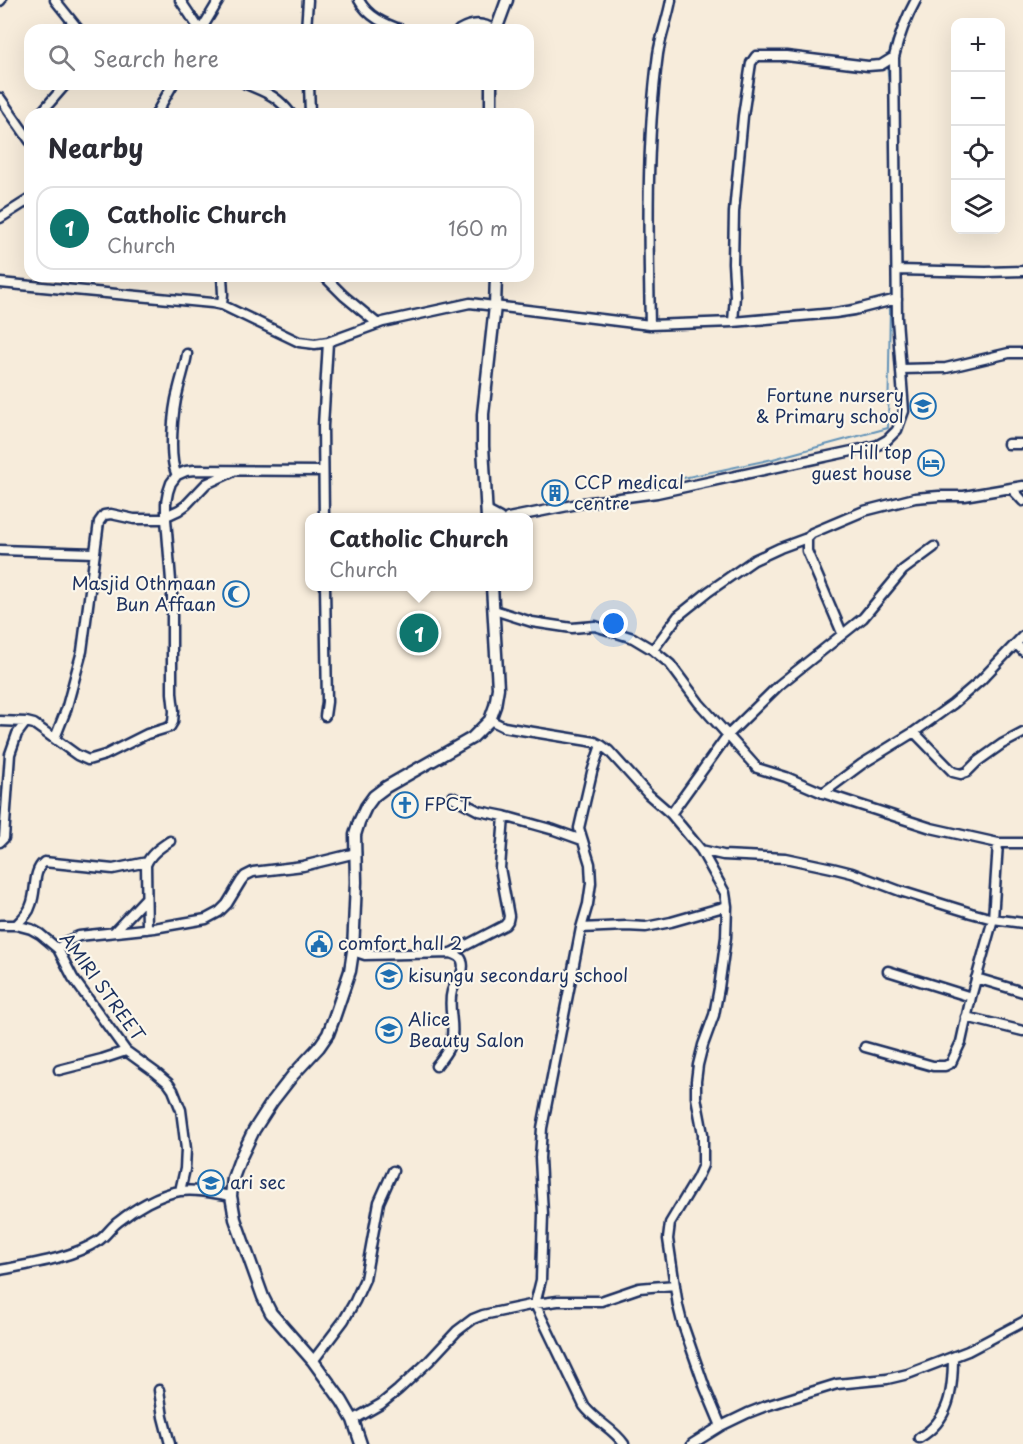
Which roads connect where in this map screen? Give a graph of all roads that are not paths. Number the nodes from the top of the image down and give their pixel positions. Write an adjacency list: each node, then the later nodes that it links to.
1 (55, 0): 9 (street)
2 (180, 0): 10 (street)
3 (219, 0): 11 (street)
4 (308, 0): 12 (street)
5 (359, 0): 13 (street)
6 (507, 0): 14 (street)
7 (671, 0): 41 (street)
8 (916, 0): 15 (street)
9 (74, 24)
10 (197, 24)
11 (205, 24)
12 (306, 24)
13 (386, 24)
14 (497, 24)
15 (894, 57): 30 (street); 39 (street)
16 (61, 90): 22 (street)
17 (170, 90): 23 (street)
18 (261, 90): 24 (street)
19 (309, 90): 25 (street)
20 (491, 90): 26 (street)
21 (0, 98): 27 (street)
22 (45, 108)
23 (159, 108)
24 (286, 108)
25 (310, 108)
26 (491, 108)
27 (24, 133)
28 (24, 204): 29 (street)
29 (0, 218)
30 (897, 270): 31 (street); 36 (street)
31 (1023, 271)
32 (222, 282): 37 (street)
33 (330, 282): 40 (street)
34 (496, 282): 38 (street)
35 (0, 283): 37 (street)
36 (897, 299): 39 (street); 45 (street)
37 (222, 305): 42 (street)
38 (495, 306): 40 (street); 41 (street); 55 (street)
39 (733, 322): 41 (street)
40 (378, 324): 42 (street)
41 (650, 325)
42 (328, 342): 49 (street)
43 (1023, 353): 45 (street)
44 (187, 354): 50 (street)
45 (901, 369): 56 (street)
46 (1008, 444): 47 (street)
47 (1023, 444)
48 (235, 471): 49 (street); 50 (street); 57 (street)
49 (323, 471): 54 (street)
50 (177, 475): 57 (street)
51 (1023, 486): 52 (street)
52 (1011, 488): 53 (street); 58 (street)
53 (1023, 501)
54 (324, 513)
55 (487, 513)
56 (533, 513)
57 (166, 518): 61 (street); 77 (street)
58 (807, 538): 65 (street); 68 (street)
59 (934, 547): 65 (street)
60 (0, 550): 61 (street)
61 (94, 553): 77 (street)
62 (325, 591): 70 (street)
63 (492, 591): 64 (street)
64 (494, 610): 68 (street); 71 (street)
65 (842, 633): 76 (street)
66 (1023, 636): 67 (street)
67 (1016, 644): 69 (street); 74 (street)
68 (652, 650): 76 (street)
69 (1023, 651)
70 (325, 716)
71 (490, 720): 78 (street); 89 (street)
72 (0, 721): 73 (street)
73 (26, 722): 77 (street); 85 (street)
74 (914, 732): 75 (street); 79 (street)
75 (1023, 733)
76 (727, 736): 79 (street); 81 (street)
77 (55, 738)
78 (601, 745): 81 (street); 84 (street)
79 (823, 793): 86 (street)
80 (452, 797): 82 (street)
81 (671, 814): 88 (street)
82 (504, 816): 84 (street); 102 (street)
83 (170, 840): 90 (street)
84 (582, 840): 97 (street)
85 (0, 842)
86 (998, 843): 87 (street); 93 (street)
87 (1023, 843)
88 (701, 850): 92 (street); 93 (street)
89 (356, 853): 98 (street); 101 (street)
90 (147, 862): 91 (street); 96 (street)
91 (146, 898): 98 (street); 99 (street)
92 (727, 906): 97 (street); 117 (street)
93 (993, 919): 94 (street); 104 (street)
94 (1023, 923)
95 (0, 925): 96 (street, AMIRI STREET)
96 (16, 925): 100 (street, AMIRI STREET)
97 (581, 928): 118 (street)
98 (147, 929): 99 (street)
99 (114, 932): 100 (street)
100 (58, 949): 110 (street, AMIRI STREET)
101 (353, 951): 102 (street); 115 (street)
102 (451, 953): 111 (street)
103 (888, 971): 106 (street)
104 (976, 978): 105 (street); 106 (street)
105 (1023, 992)
106 (971, 997): 107 (street)
107 (966, 1017): 108 (street); 109 (street)
108 (1023, 1031)
109 (865, 1047)
110 (126, 1052): 112 (street); 114 (street, AMIRI STREET)
111 (436, 1066)
112 (59, 1070)
113 (393, 1171): 121 (street)
114 (180, 1191): 115 (street); 116 (street)
115 (231, 1196): 121 (street)
116 (0, 1270)
117 (675, 1285): 118 (street); 124 (street)
118 (535, 1304): 123 (street); 129 (street)
119 (1023, 1322): 120 (street)
120 (952, 1358): 124 (street); 126 (street)
121 (313, 1361): 123 (street)
122 (159, 1390): 127 (street)
123 (353, 1420): 125 (street)
124 (721, 1426): 130 (street)
125 (359, 1438): 128 (street)
126 (919, 1438)
127 (170, 1444)
128 (352, 1444)
129 (624, 1444)
130 (692, 1444)

